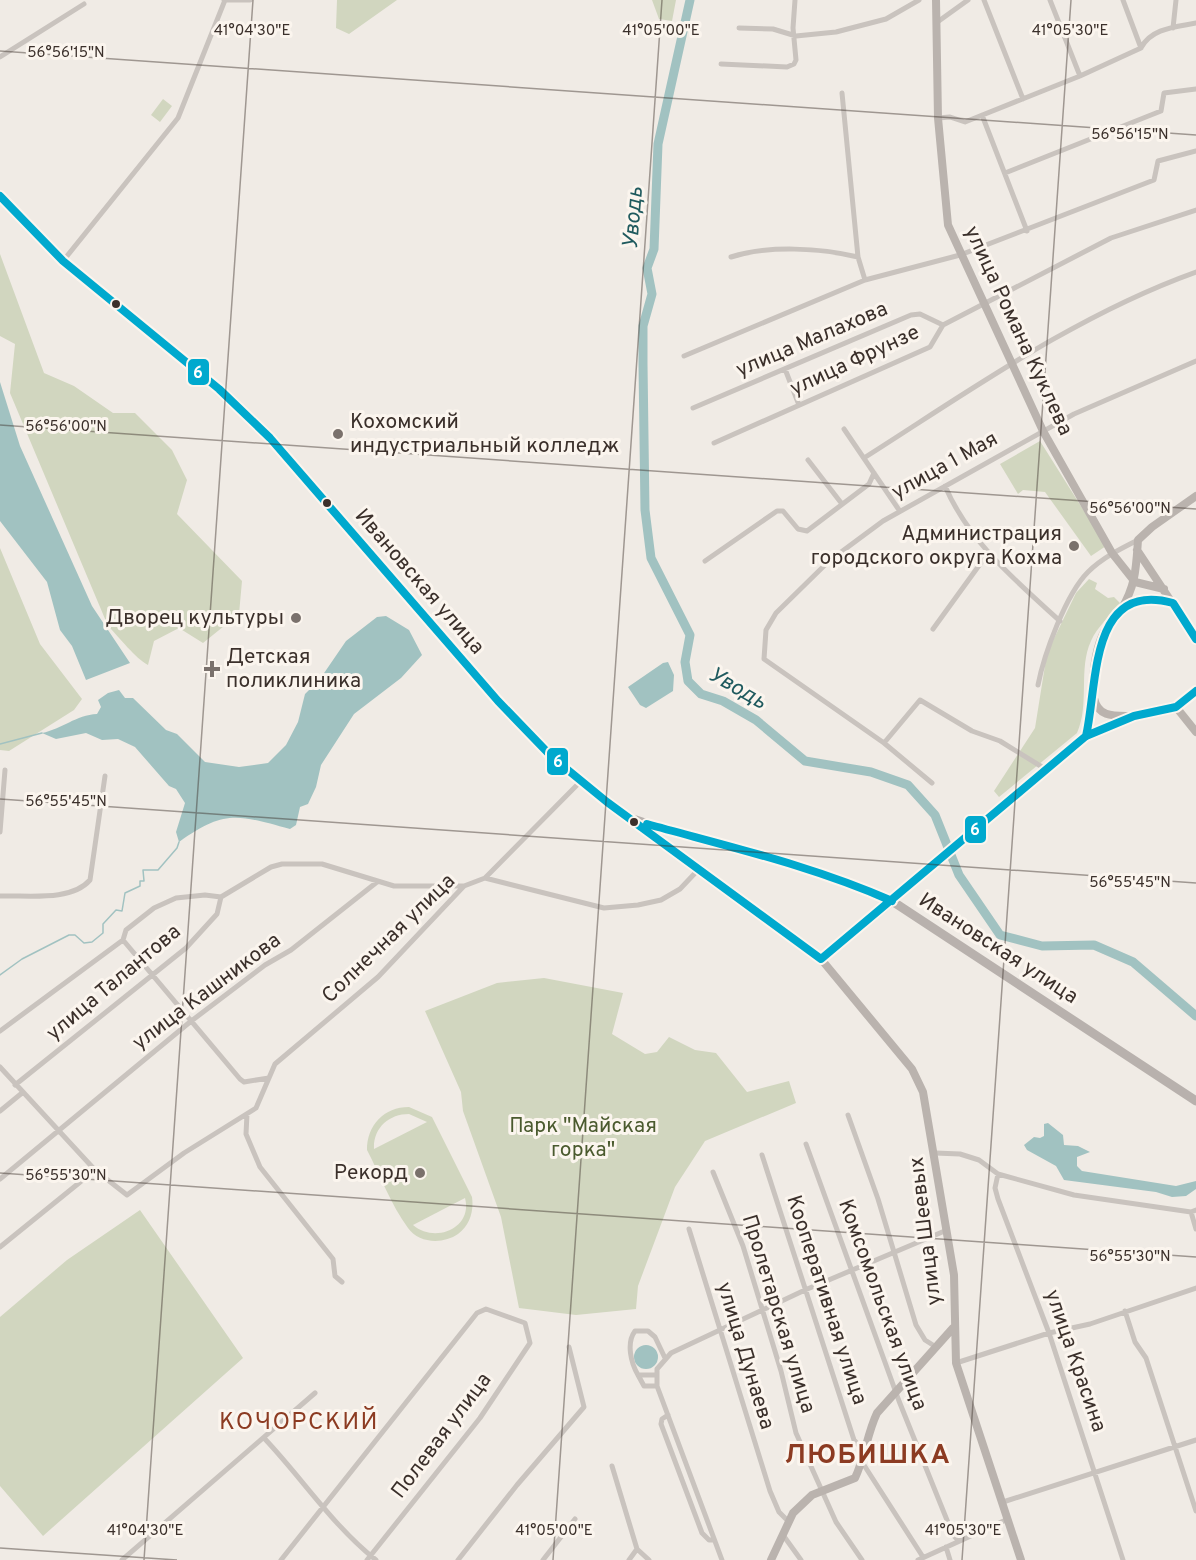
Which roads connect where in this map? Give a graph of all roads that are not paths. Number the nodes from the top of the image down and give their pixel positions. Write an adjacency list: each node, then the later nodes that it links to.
1 (224, 0): 2 (street); 34 (street)
2 (250, 0)
3 (795, 0): 16 (street)
4 (919, 0): 16 (street)
5 (936, 0): 12 (main road, улица Романа Куклева)
6 (968, 0): 12 (street)
7 (984, 0): 23 (street)
8 (1050, 0): 20 (street)
9 (1123, 0): 17 (street)
10 (1176, 0): 15 (street)
11 (84, 4): 18 (street)
12 (936, 21): 25 (main road, улица Романа Куклева)
13 (1196, 23): 15 (street)
14 (739, 28): 16 (street)
15 (1173, 28): 17 (street)
16 (796, 36): 19 (street)
17 (1141, 48): 20 (street)
18 (0, 57)
19 (721, 64)
20 (1080, 76): 23 (street)
21 (1196, 89): 27 (street)
22 (842, 93): 33 (street)
23 (1023, 99): 24 (street)
24 (982, 115): 25 (street); 27 (street)
25 (938, 118): 31 (main road, улица Романа Куклева)
26 (1196, 151): 30 (street)
27 (1005, 173): 30 (street)
28 (0, 196): 34 (main road, Ивановская улица)
29 (1196, 210): 37 (street, улица Фрунзе)
30 (1027, 231): 31 (street)
31 (960, 255): 36 (street); 37 (main road, улица Романа Куклева)
32 (731, 256): 33 (street)
33 (858, 257): 36 (street)
34 (63, 261): 78 (main road, Ивановская улица)
35 (1196, 272): 41 (street)
36 (865, 280): 39 (street)
37 (984, 305): 38 (street, улица Фрунзе); 41 (main road, улица Романа Куклева)
38 (944, 326): 42 (street, улица Малахова); 43 (street, улица Фрунзе)
39 (684, 356)
40 (1196, 361): 46 (street, улица 1 Мая)
41 (1012, 364): 46 (main road, улица Романа Куклева); 48 (street)
42 (785, 369): 43 (street); 44 (street, улица Малахова)
43 (799, 405): 47 (street, улица Фрунзе)
44 (693, 408)
45 (844, 429): 48 (street)
46 (1043, 431): 51 (street, улица 1 Мая); 57 (main road, улица Романа Куклева)
47 (714, 443)
48 (864, 458): 50 (street)
49 (808, 460): 53 (street)
50 (874, 473): 53 (street); 54 (street)
51 (945, 486): 54 (street, улица 1 Мая); 58 (street)
52 (1196, 495): 55 (main road)
53 (842, 504): 59 (street)
54 (899, 510): 74 (street, улица 1 Мая)
55 (1138, 540): 56 (main road); 57 (street)
56 (1137, 550): 60 (main road); 61 (main road)
57 (1112, 553): 60 (main road, улица Романа Куклева); 64 (street)
58 (992, 555): 64 (street); 65 (street)
59 (705, 561)
60 (1135, 582): 61 (main road); 63 (main road)
61 (1164, 588): 62 (main road)
62 (1173, 603): 63 (main road); 66 (main road)
63 (1121, 610): 69 (main road)
64 (1060, 621): 67 (street)
65 (933, 629)
66 (1196, 639)
67 (1038, 685)
68 (1196, 691): 70 (main road)
69 (1093, 694): 71 (main road); 73 (main road)
70 (1176, 707): 71 (main road); 72 (main road)
71 (1134, 716): 73 (main road)
72 (1196, 732)
73 (1086, 736): 76 (main road)
74 (884, 743): 76 (street); 79 (street)
75 (5, 770): 81 (street)
76 (1047, 770): 90 (main road)
77 (105, 776): 88 (street)
78 (580, 782): 80 (main road, Ивановская улица); 85 (street, Солнечная улица)
79 (932, 783)
80 (628, 817): 82 (main road, Ивановская улица); 83 (main road, Ивановская улица)
81 (0, 832)
82 (684, 835): 83 (main road); 90 (main road, Ивановская улица)
83 (673, 851): 84 (main road, Ивановская улица)
84 (698, 870): 85 (street); 92 (main road, Ивановская улица)
85 (485, 878): 87 (street, Солнечная улица)
86 (377, 882): 87 (street); 89 (street); 94 (street, улица Кашникова)
87 (464, 886): 97 (street, Солнечная улица)
88 (0, 896)
89 (221, 897): 91 (street); 93 (street, улица Талантова)
90 (892, 902): 92 (main road); 100 (main road, Ивановская улица)
91 (123, 940): 93 (street); 95 (street)
92 (821, 959): 106 (main road, улица Шеевых)
93 (153, 976): 94 (street); 98 (street, улица Талантова)
94 (190, 1022): 97 (street); 104 (street, улица Кашникова)
95 (0, 1031)
96 (0, 1067): 98 (street)
97 (269, 1078): 102 (street, Солнечная улица)
98 (15, 1085): 99 (street)
99 (22, 1093): 101 (street); 104 (street)
100 (1196, 1101)
101 (0, 1112)
102 (247, 1114): 108 (street, Солнечная улица); 119 (street)
103 (848, 1114): 117 (street)
104 (58, 1131): 108 (street); 111 (street, улица Кашникова)
105 (806, 1144): 118 (street, Комсомольская улица)
106 (935, 1153): 110 (street); 115 (main road, улица Шеевых)
107 (762, 1155): 121 (street, Кооперативная улица)
108 (95, 1170): 116 (street)
109 (713, 1172): 122 (street, Пролетарская улица)
110 (998, 1174): 112 (street); 126 (street, улица Красина)
111 (0, 1179)
112 (1193, 1211): 114 (street)
113 (689, 1229): 124 (street, улица Дунаева)
114 (1196, 1229)
115 (947, 1230): 117 (street); 125 (main road, улица Шеевых)
116 (0, 1247)
117 (893, 1252): 118 (street); 128 (street)
118 (851, 1269): 121 (street); 134 (street, Комсомольская улица)
119 (342, 1282)
120 (1196, 1288): 123 (street)
121 (805, 1290): 122 (street); 140 (street, Кооперативная улица)
122 (762, 1310): 124 (street); 144 (street, Пролетарская улица)
123 (1125, 1311): 126 (street); 139 (street)
124 (719, 1329): 129 (street); 150 (street, улица Дунаева)
125 (953, 1329): 128 (main road); 130 (main road, улица Шеевых)
126 (1049, 1333): 130 (street); 143 (street, улица Красина)
127 (569, 1347): 161 (street)
128 (936, 1347): 134 (main road)
129 (665, 1358): 131 (street); 132 (street)
130 (956, 1363): 145 (main road, улица Шеевых)
131 (639, 1375): 132 (street); 133 (street)
132 (656, 1375): 133 (street)
133 (657, 1386): 136 (street)
134 (896, 1392): 140 (main road); 153 (street, Комсомольская улица)
135 (315, 1393): 137 (street)
136 (668, 1415): 152 (street); 152 (street)
137 (264, 1438): 146 (street); 158 (street)
138 (1196, 1440): 139 (street)
139 (1174, 1447): 143 (street); 147 (street)
140 (865, 1452): 141 (main road)
141 (862, 1462): 144 (main road); 157 (street)
142 (612, 1466): 155 (street)
143 (1095, 1470): 145 (street); 171 (street, улица Красина)
144 (824, 1491): 150 (main road); 168 (street, Пролетарская улица)
145 (1003, 1502): 149 (main road, улица Шеевых)
146 (321, 1506): 156 (street); 156 (street, Полевая улица); 159 (street)
147 (1196, 1511)
148 (574, 1519): 162 (street)
149 (1008, 1519): 153 (street); 170 (main road, улица Шеевых)
150 (789, 1522): 151 (main road)
151 (783, 1535): 166 (main road); 167 (street)
152 (713, 1540): 165 (street)
153 (959, 1541): 154 (street)
154 (946, 1547): 157 (street); 169 (street)
155 (637, 1550): 163 (street); 164 (street)
156 (368, 1558): 160 (street)
157 (921, 1559)
158 (122, 1560)
159 (281, 1560)
160 (376, 1560)
161 (458, 1560)
162 (543, 1560)
163 (629, 1560)
164 (649, 1560)
165 (722, 1560)
166 (771, 1560)
167 (801, 1560)
168 (862, 1560)
169 (950, 1560)
170 (1021, 1560)
171 (1123, 1560)

